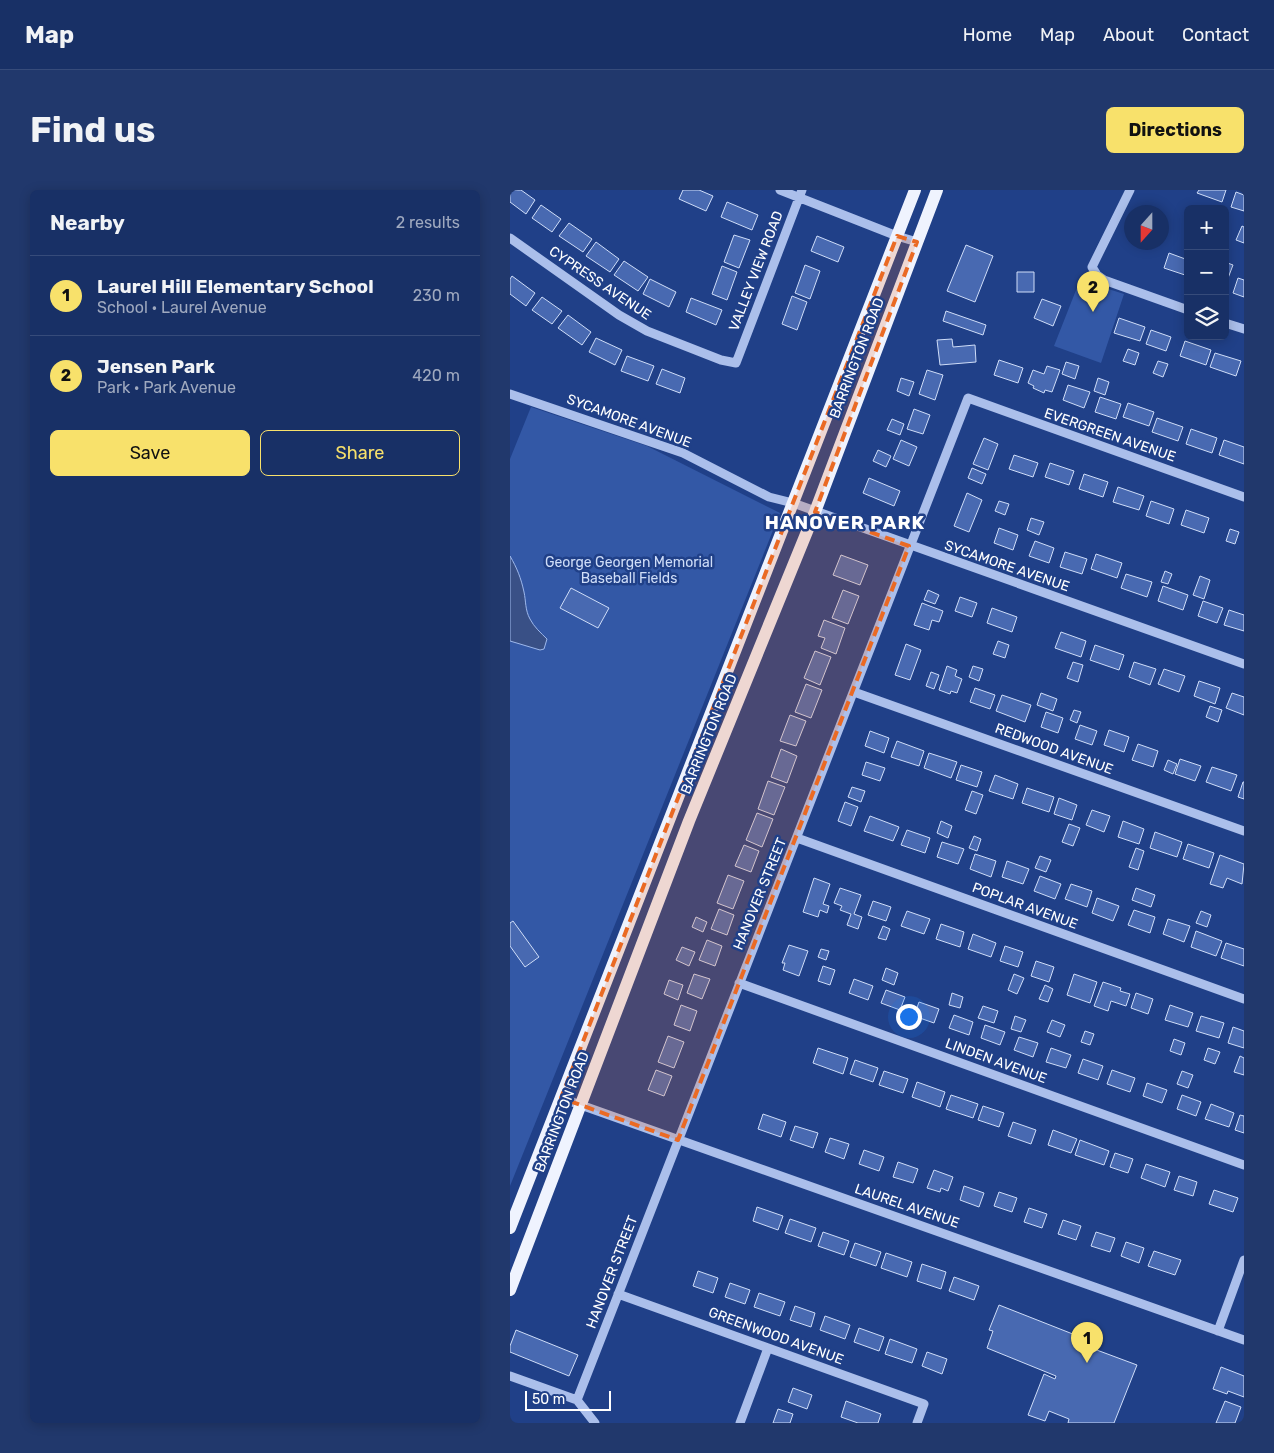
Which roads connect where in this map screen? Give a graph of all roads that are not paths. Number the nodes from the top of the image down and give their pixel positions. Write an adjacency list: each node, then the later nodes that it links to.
1 (780, 190): 5 (street)
2 (915, 190): 6 (main road, BARRINGTON ROAD)
3 (937, 190): 8 (main road, BARRINGTON ROAD)
4 (1130, 190): 9 (street)
5 (800, 194): 6 (street); 12 (street, VALLEY VIEW ROAD)
6 (897, 236): 8 (street); 16 (main road, BARRINGTON ROAD)
7 (510, 238): 12 (street, CYPRESS AVENUE)
8 (917, 242): 17 (main road, BARRINGTON ROAD)
9 (1184, 309)
10 (1229, 324): 11 (street)
11 (1244, 329)
12 (736, 363)
13 (510, 394): 16 (street, SYCAMORE AVENUE)
14 (968, 398): 15 (street, EVERGREEN AVENUE); 18 (street, HANOVER STREET)
15 (1244, 497)
16 (793, 504): 17 (street, SYCAMORE AVENUE); 25 (main road, BARRINGTON ROAD)
17 (815, 512): 18 (street, SYCAMORE AVENUE); 26 (main road, BARRINGTON ROAD)
18 (909, 546): 19 (street, SYCAMORE AVENUE); 20 (street, HANOVER STREET)
19 (1244, 664)
20 (854, 692): 21 (street, REDWOOD AVENUE); 22 (street, HANOVER STREET)
21 (1244, 831)
22 (797, 838): 23 (street, HANOVER STREET); 24 (street, POPLAR AVENUE)
23 (739, 983): 27 (street, HANOVER STREET); 28 (street, LINDEN AVENUE)
24 (1244, 999)
25 (561, 1098): 26 (street, LAUREL AVENUE); 29 (main road, BARRINGTON ROAD)
26 (580, 1105): 27 (street, LAUREL AVENUE); 31 (main road, BARRINGTON ROAD)
27 (678, 1140): 32 (street, HANOVER STREET); 33 (street, LAUREL AVENUE)
28 (1244, 1165)
29 (510, 1228)
30 (1244, 1260): 33 (street)
31 (510, 1290)
32 (618, 1294): 35 (street, GREENWOOD AVENUE); 37 (street, HANOVER STREET)
33 (1218, 1331): 34 (street, LAUREL AVENUE)
34 (1244, 1340)
35 (768, 1348): 39 (street); 40 (street, GREENWOOD AVENUE)
36 (510, 1376): 37 (street)
37 (577, 1400): 38 (street)
38 (595, 1423)
39 (740, 1423)
40 (917, 1423)

